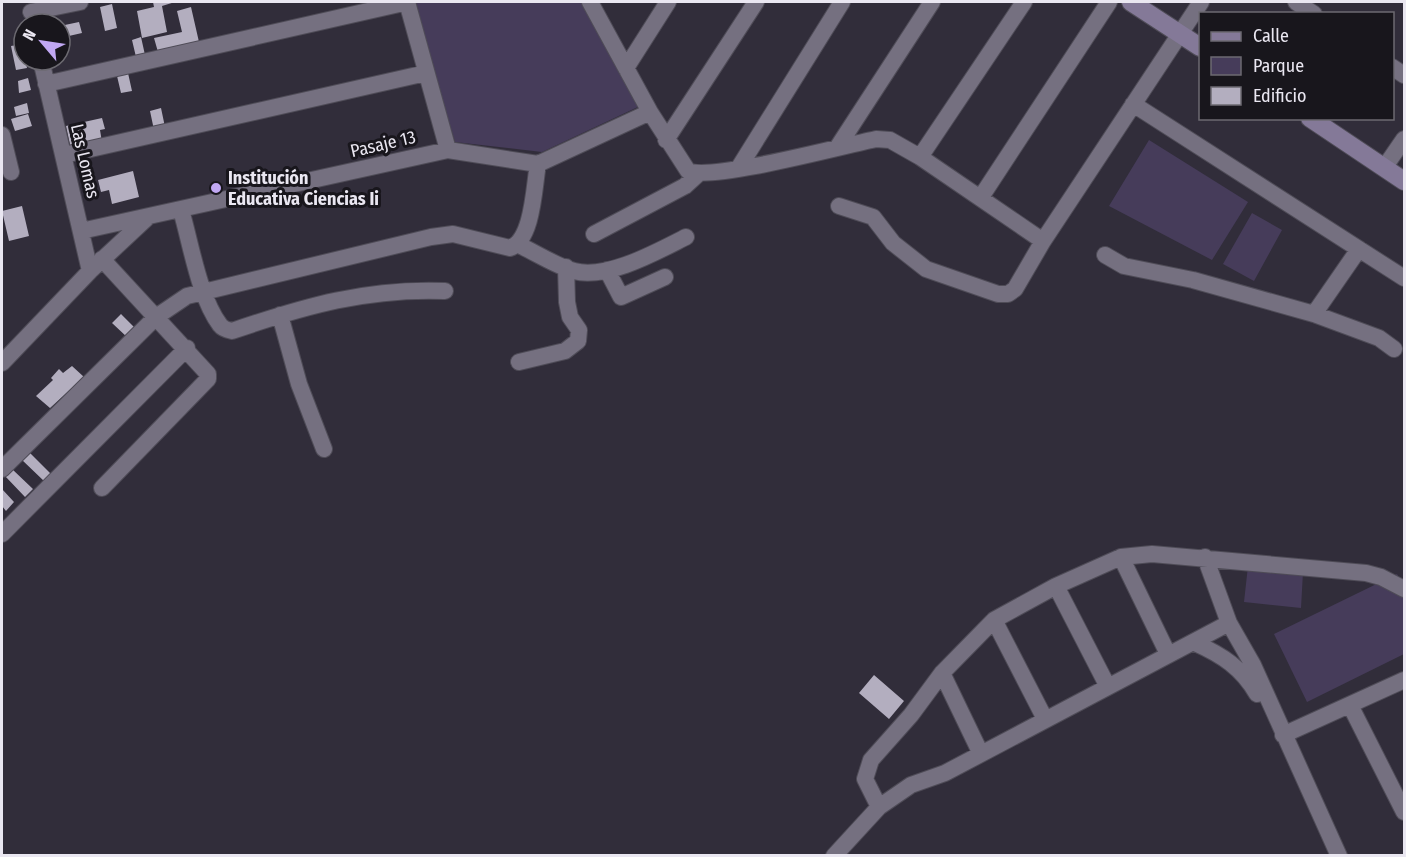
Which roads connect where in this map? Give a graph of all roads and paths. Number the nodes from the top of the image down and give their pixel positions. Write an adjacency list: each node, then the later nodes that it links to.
1 (80, 2): 14 (street)
2 (407, 2): 20 (street); 21 (street)
3 (590, 2): 18 (street)
4 (668, 2): 18 (street)
5 (756, 2): 28 (street)
6 (843, 2): 35 (street)
7 (932, 2): 29 (street)
8 (1024, 2): 32 (street)
9 (1109, 2): 39 (street)
10 (1131, 2): 16 (street)
11 (1152, 2): 16 (street)
12 (1201, 2): 16 (street)
13 (1296, 2): 15 (street)
14 (35, 12)
15 (1311, 12)
16 (1189, 31): 17 (street); 22 (street)
17 (1199, 45)
18 (626, 68): 23 (street)
19 (44, 72): 21 (street, Las Lomas)
20 (426, 73): 30 (street); 31 (street)
21 (46, 84): 31 (street, Las Lomas)
22 (1133, 104): 46 (street); 48 (street)
23 (650, 112): 28 (street); 33 (street)
24 (1314, 120): 34 (street)
25 (1332, 120): 34 (street)
26 (2, 135): 36 (street)
27 (1404, 139): 34 (street)
28 (666, 140): 37 (street)
29 (837, 148): 32 (street); 35 (street)
30 (448, 150): 33 (street, Pasaje 13); 41 (street, Pasaje 13)
31 (64, 155): 43 (street, Las Lomas)
32 (920, 157): 39 (street)
33 (538, 164): 47 (street)
34 (1393, 165): 38 (street)
35 (738, 169): 37 (street)
36 (10, 172)
37 (697, 175): 44 (street)
38 (1404, 181)
39 (981, 197): 46 (street)
40 (839, 206): 46 (street)
41 (181, 210): 42 (street, Pasaje 13); 55 (street)
42 (147, 217): 43 (street, Pasaje 13); 50 (street)
43 (81, 231): 50 (street, Las Lomas)
44 (594, 234)
45 (686, 237): 52 (street)
46 (1043, 241)
47 (519, 245): 51 (street); 55 (street)
48 (1359, 249): 54 (street); 58 (street)
49 (1105, 255): 58 (street)
50 (96, 265): 59 (street); 63 (street)
51 (566, 267): 52 (street); 62 (street)
52 (607, 270): 53 (street)
53 (665, 277)
54 (1404, 278)
55 (204, 290): 57 (street); 59 (street)
56 (445, 291): 57 (street)
57 (280, 315): 64 (street)
58 (1314, 315): 61 (street)
59 (156, 317): 60 (street); 65 (street)
60 (187, 348): 66 (street); 67 (street)
61 (1394, 349)
62 (519, 362)
63 (2, 363)
64 (324, 449)
65 (2, 469)
66 (102, 488)
67 (2, 534)
68 (1121, 557): 69 (street); 70 (street); 75 (street)
69 (1205, 557): 71 (street); 73 (street)
70 (1056, 586): 72 (street); 78 (street)
71 (1404, 589)
72 (994, 620): 76 (street); 80 (street)
73 (1229, 623): 74 (street); 81 (street)
74 (1195, 643): 75 (street); 81 (street)
75 (1168, 654): 78 (street)
76 (942, 673): 82 (street); 83 (street)
77 (1404, 680): 79 (street)
78 (1107, 686): 80 (street)
79 (1351, 706): 81 (street); 84 (street)
80 (1045, 719): 82 (street)
81 (1283, 735): 86 (street)
82 (981, 754): 83 (street)
83 (879, 807): 85 (street)
84 (1404, 812)
85 (834, 855)
86 (1339, 855)

